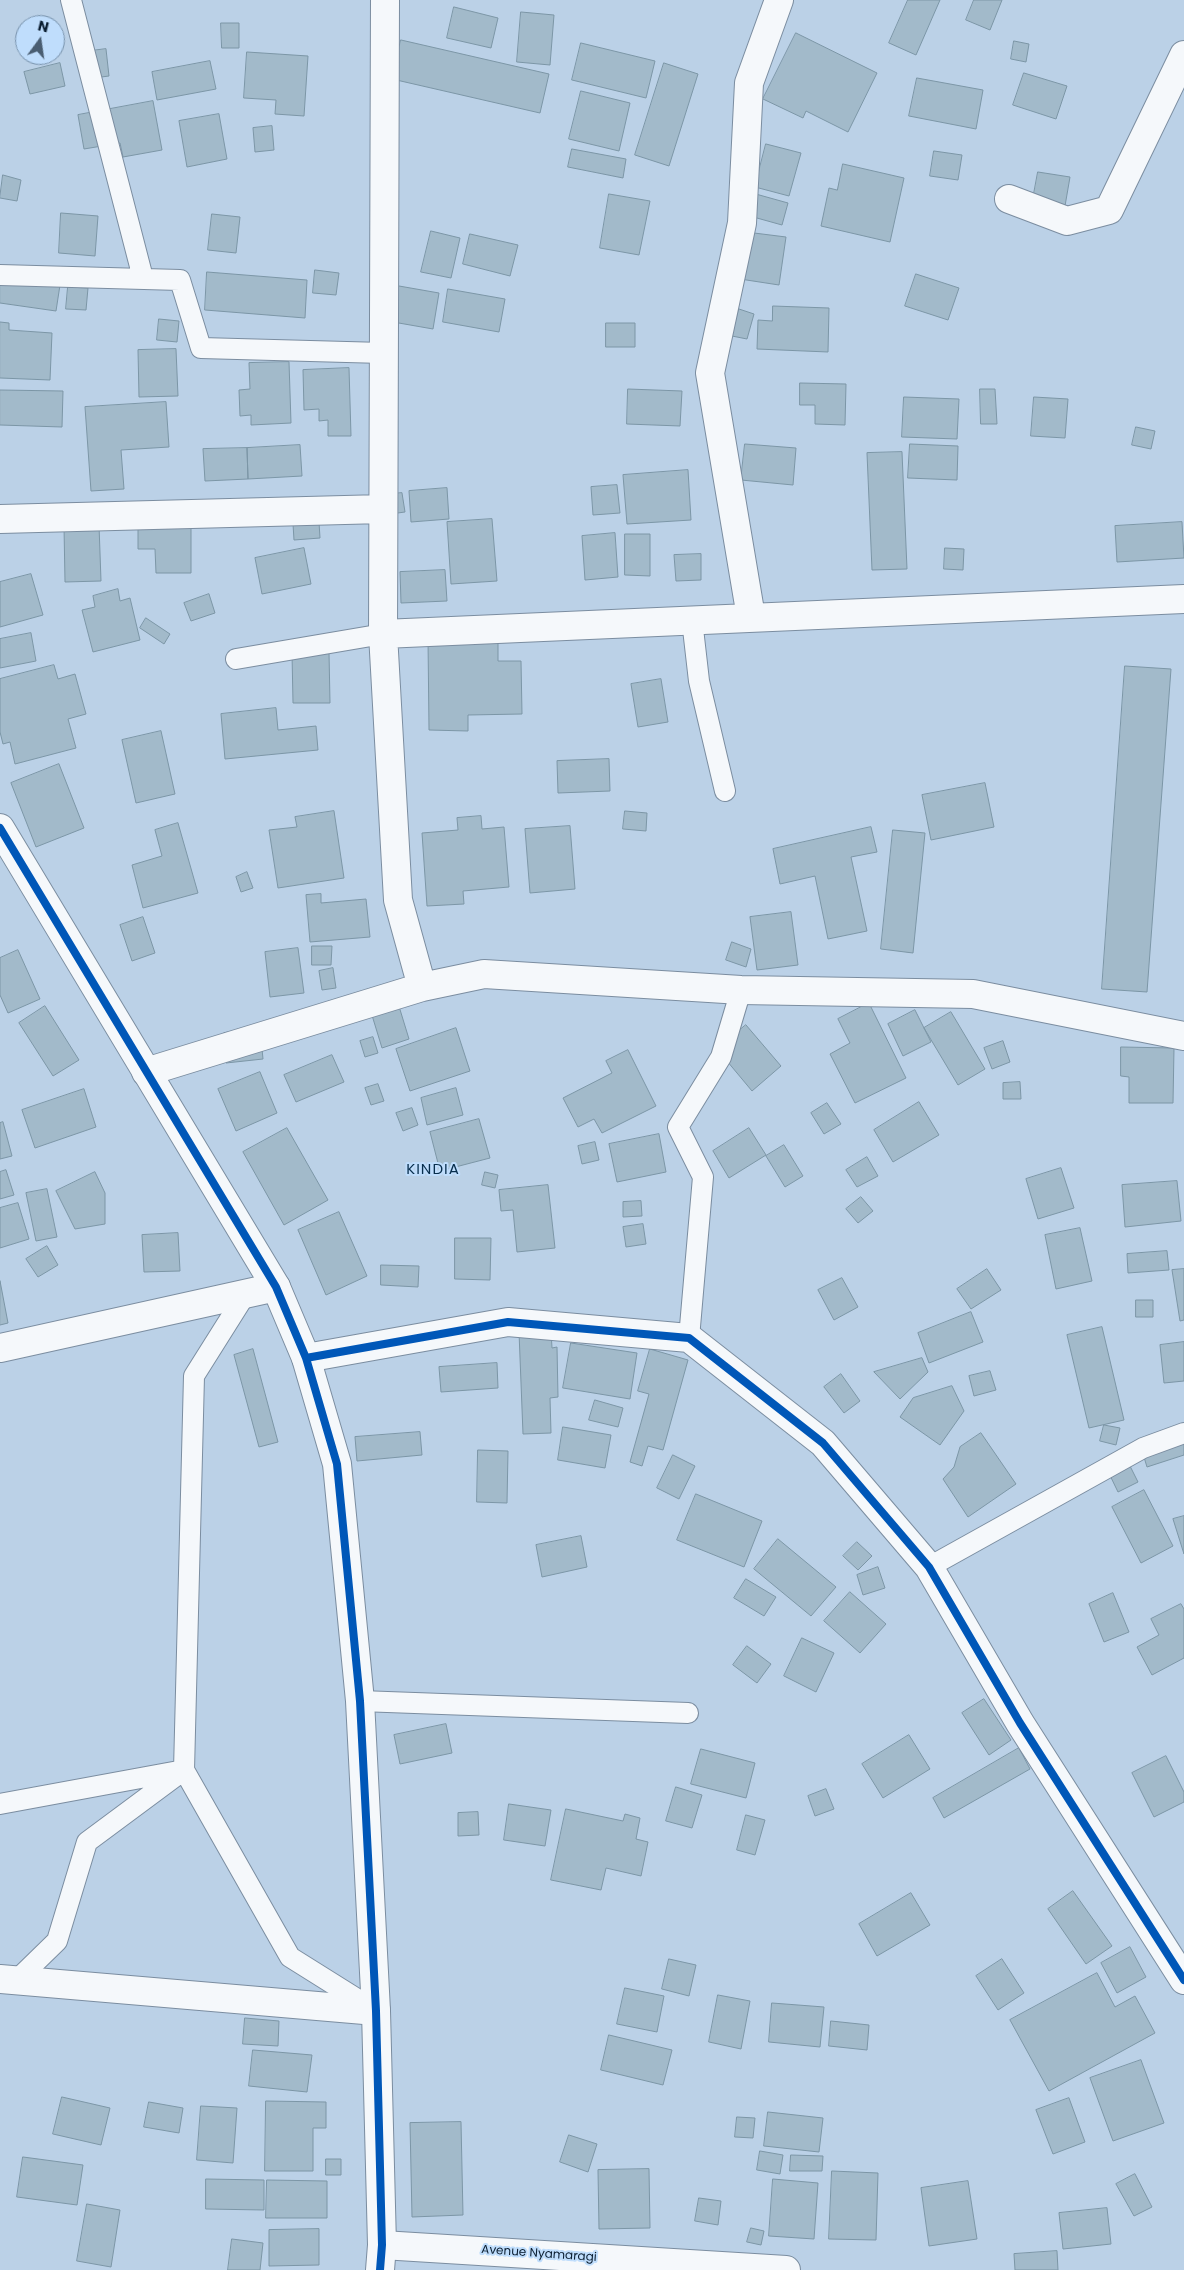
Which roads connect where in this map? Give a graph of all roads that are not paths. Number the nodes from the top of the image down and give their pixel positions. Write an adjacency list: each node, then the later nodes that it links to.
1 (71, 0): 7 (lane)
2 (385, 0): 8 (street)
3 (778, 0): 12 (street)
4 (1184, 55): 5 (street)
5 (1009, 199)
6 (0, 275): 7 (lane)
7 (143, 278): 8 (lane)
8 (383, 353): 9 (street)
9 (382, 509): 10 (street); 14 (street)
10 (0, 519)
11 (1184, 599): 12 (street)
12 (751, 617): 13 (street)
13 (692, 620): 14 (street); 16 (lane)
14 (383, 634): 15 (lane); 18 (street)
15 (236, 659)
16 (724, 791)
17 (0, 828): 21 (street)
18 (422, 988): 19 (street); 21 (street)
19 (741, 990): 20 (street); 24 (lane)
20 (1184, 1036)
21 (146, 1072): 22 (street)
22 (276, 1287): 23 (street); 26 (street)
23 (245, 1295): 25 (street); 31 (lane)
24 (690, 1338): 26 (street); 28 (street)
25 (0, 1348)
26 (306, 1358): 29 (street)
27 (1184, 1433): 28 (lane)
28 (929, 1566): 34 (street)
29 (360, 1701): 30 (lane); 35 (street)
30 (688, 1713)
31 (184, 1770): 32 (lane); 33 (lane); 35 (lane)
32 (0, 1804)
33 (9, 1980): 35 (street)
34 (1184, 1980)
35 (376, 2011): 36 (street)
36 (381, 2257): 37 (street, Avenue Nyamaragi)
37 (786, 2270)

